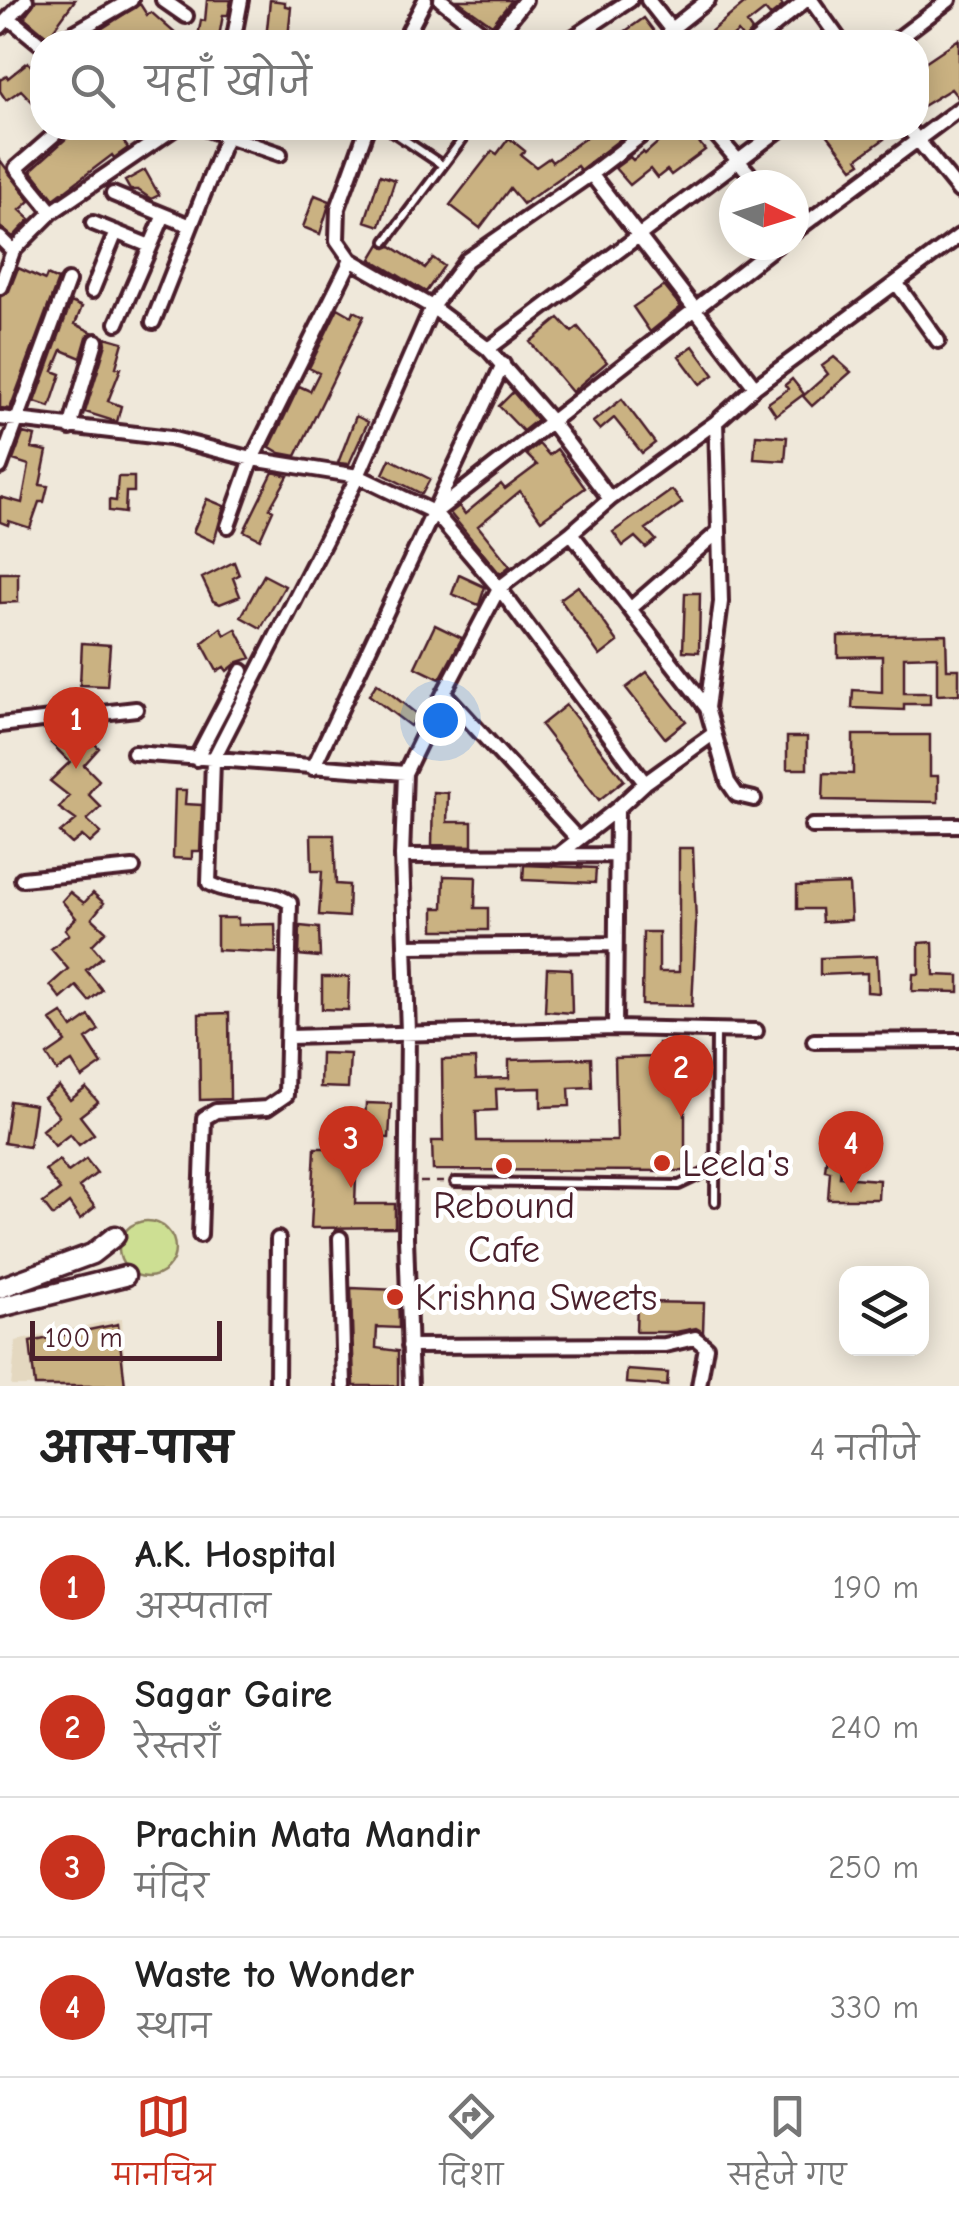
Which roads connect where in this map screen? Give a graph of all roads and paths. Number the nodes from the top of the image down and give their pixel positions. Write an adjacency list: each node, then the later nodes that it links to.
1 (26, 0): 14 (street)
2 (131, 0): 15 (street)
3 (163, 0): 13 (street)
4 (242, 0): 16 (street)
5 (425, 0): 17 (street)
6 (441, 0): 18 (street)
7 (525, 0): 19 (street)
8 (630, 0): 20 (street)
9 (648, 0): 21 (street)
10 (708, 0): 21 (street)
11 (809, 0): 22 (street); 23 (street)
12 (949, 0): 24 (street)
13 (186, 16)
14 (4, 20): 25 (street)
15 (79, 30)
16 (236, 30)
17 (410, 30)
18 (481, 30)
19 (505, 30)
20 (585, 30)
21 (670, 30)
22 (770, 30)
23 (832, 30)
24 (910, 30)
25 (30, 37)
26 (959, 109): 27 (street)
27 (929, 132)
28 (48, 140): 46 (street)
29 (157, 140): 46 (street)
30 (226, 140): 50 (street)
31 (242, 140): 39 (street)
32 (363, 140): 58 (street)
33 (404, 140): 41 (lane)
34 (462, 140): 41 (lane)
35 (635, 140): 43 (street)
36 (720, 140): 40 (street)
37 (766, 140): 40 (street)
38 (918, 140): 44 (street); 48 (street)
39 (280, 154)
40 (738, 161): 42 (street); 52 (street)
41 (442, 165): 55 (lane)
42 (746, 170)
43 (591, 174): 52 (street); 64 (street)
44 (959, 192)
45 (113, 194): 47 (street)
46 (52, 212): 57 (street)
47 (164, 215): 50 (street); 56 (street)
48 (809, 220)
49 (93, 223): 51 (street)
50 (191, 226): 66 (street)
51 (116, 232): 56 (street); 63 (street)
52 (636, 236): 65 (street); 70 (street)
53 (959, 236): 61 (street)
54 (0, 238): 57 (street)
55 (386, 240)
56 (150, 246): 67 (street)
57 (13, 252): 62 (street)
58 (351, 260): 64 (street); 78 (street)
59 (758, 260): 65 (street)
60 (68, 281): 74 (street)
61 (897, 284): 69 (street); 72 (street)
62 (0, 287)
63 (92, 290)
64 (432, 308): 70 (street); 80 (street)
65 (696, 310): 72 (street); 75 (street)
66 (154, 322)
67 (117, 323)
68 (96, 341): 77 (street)
69 (938, 341)
70 (488, 348): 71 (street)
71 (503, 364): 75 (street); 82 (street)
72 (755, 387): 76 (street)
73 (0, 418): 74 (street)
74 (16, 420): 77 (street); 79 (street)
75 (550, 420): 81 (street); 82 (street)
76 (716, 422): 81 (street); 84 (street)
77 (70, 428): 78 (street)
78 (252, 458): 80 (street); 83 (street)
79 (0, 467)
80 (358, 476): 82 (street); 96 (street)
81 (610, 499): 85 (street)
82 (435, 513): 86 (street); 97 (street)
83 (228, 526)
84 (718, 532): 87 (street); 90 (street)
85 (571, 533): 86 (street); 87 (street)
86 (499, 588): 89 (street); 99 (street)
87 (630, 609): 90 (street)
88 (242, 672): 95 (street)
89 (444, 693): 98 (street); 104 (street)
90 (707, 708): 93 (street)
91 (136, 709): 92 (street)
92 (0, 725)
93 (712, 734): 99 (street); 100 (street)
94 (134, 754): 95 (street)
95 (196, 759): 96 (street)
96 (212, 760): 97 (street); 116 (street)
97 (313, 768): 98 (street)
98 (406, 773): 106 (street)
99 (645, 783): 101 (street)
100 (754, 800)
101 (617, 810): 104 (street); 105 (street)
102 (812, 826): 103 (street)
103 (959, 826)
104 (577, 838): 107 (street)
105 (614, 855): 107 (street); 110 (street)
106 (402, 856): 107 (street); 111 (street)
107 (557, 856)
108 (133, 868): 109 (street)
109 (22, 878)
110 (615, 944): 111 (street); 112 (street)
111 (406, 946): 115 (street)
112 (615, 1028): 113 (street); 115 (street)
113 (716, 1030): 114 (street); 119 (lane)
114 (756, 1031)
115 (408, 1032): 116 (street); 122 (street)
116 (290, 1037): 124 (street)
117 (959, 1040): 118 (street)
118 (814, 1041)
119 (715, 1168): 121 (lane); 123 (lane)
120 (440, 1182): 122 (path)
121 (455, 1182)
122 (408, 1183): 131 (street)
123 (715, 1202)
124 (200, 1234)
125 (115, 1236): 129 (main road)
126 (340, 1238): 133 (street)
127 (278, 1239): 132 (street)
128 (126, 1276): 130 (main road)
129 (0, 1288)
130 (0, 1308)
131 (410, 1346): 134 (street); 135 (street)
132 (276, 1386)
133 (344, 1386)
134 (410, 1386)
135 (699, 1386)

